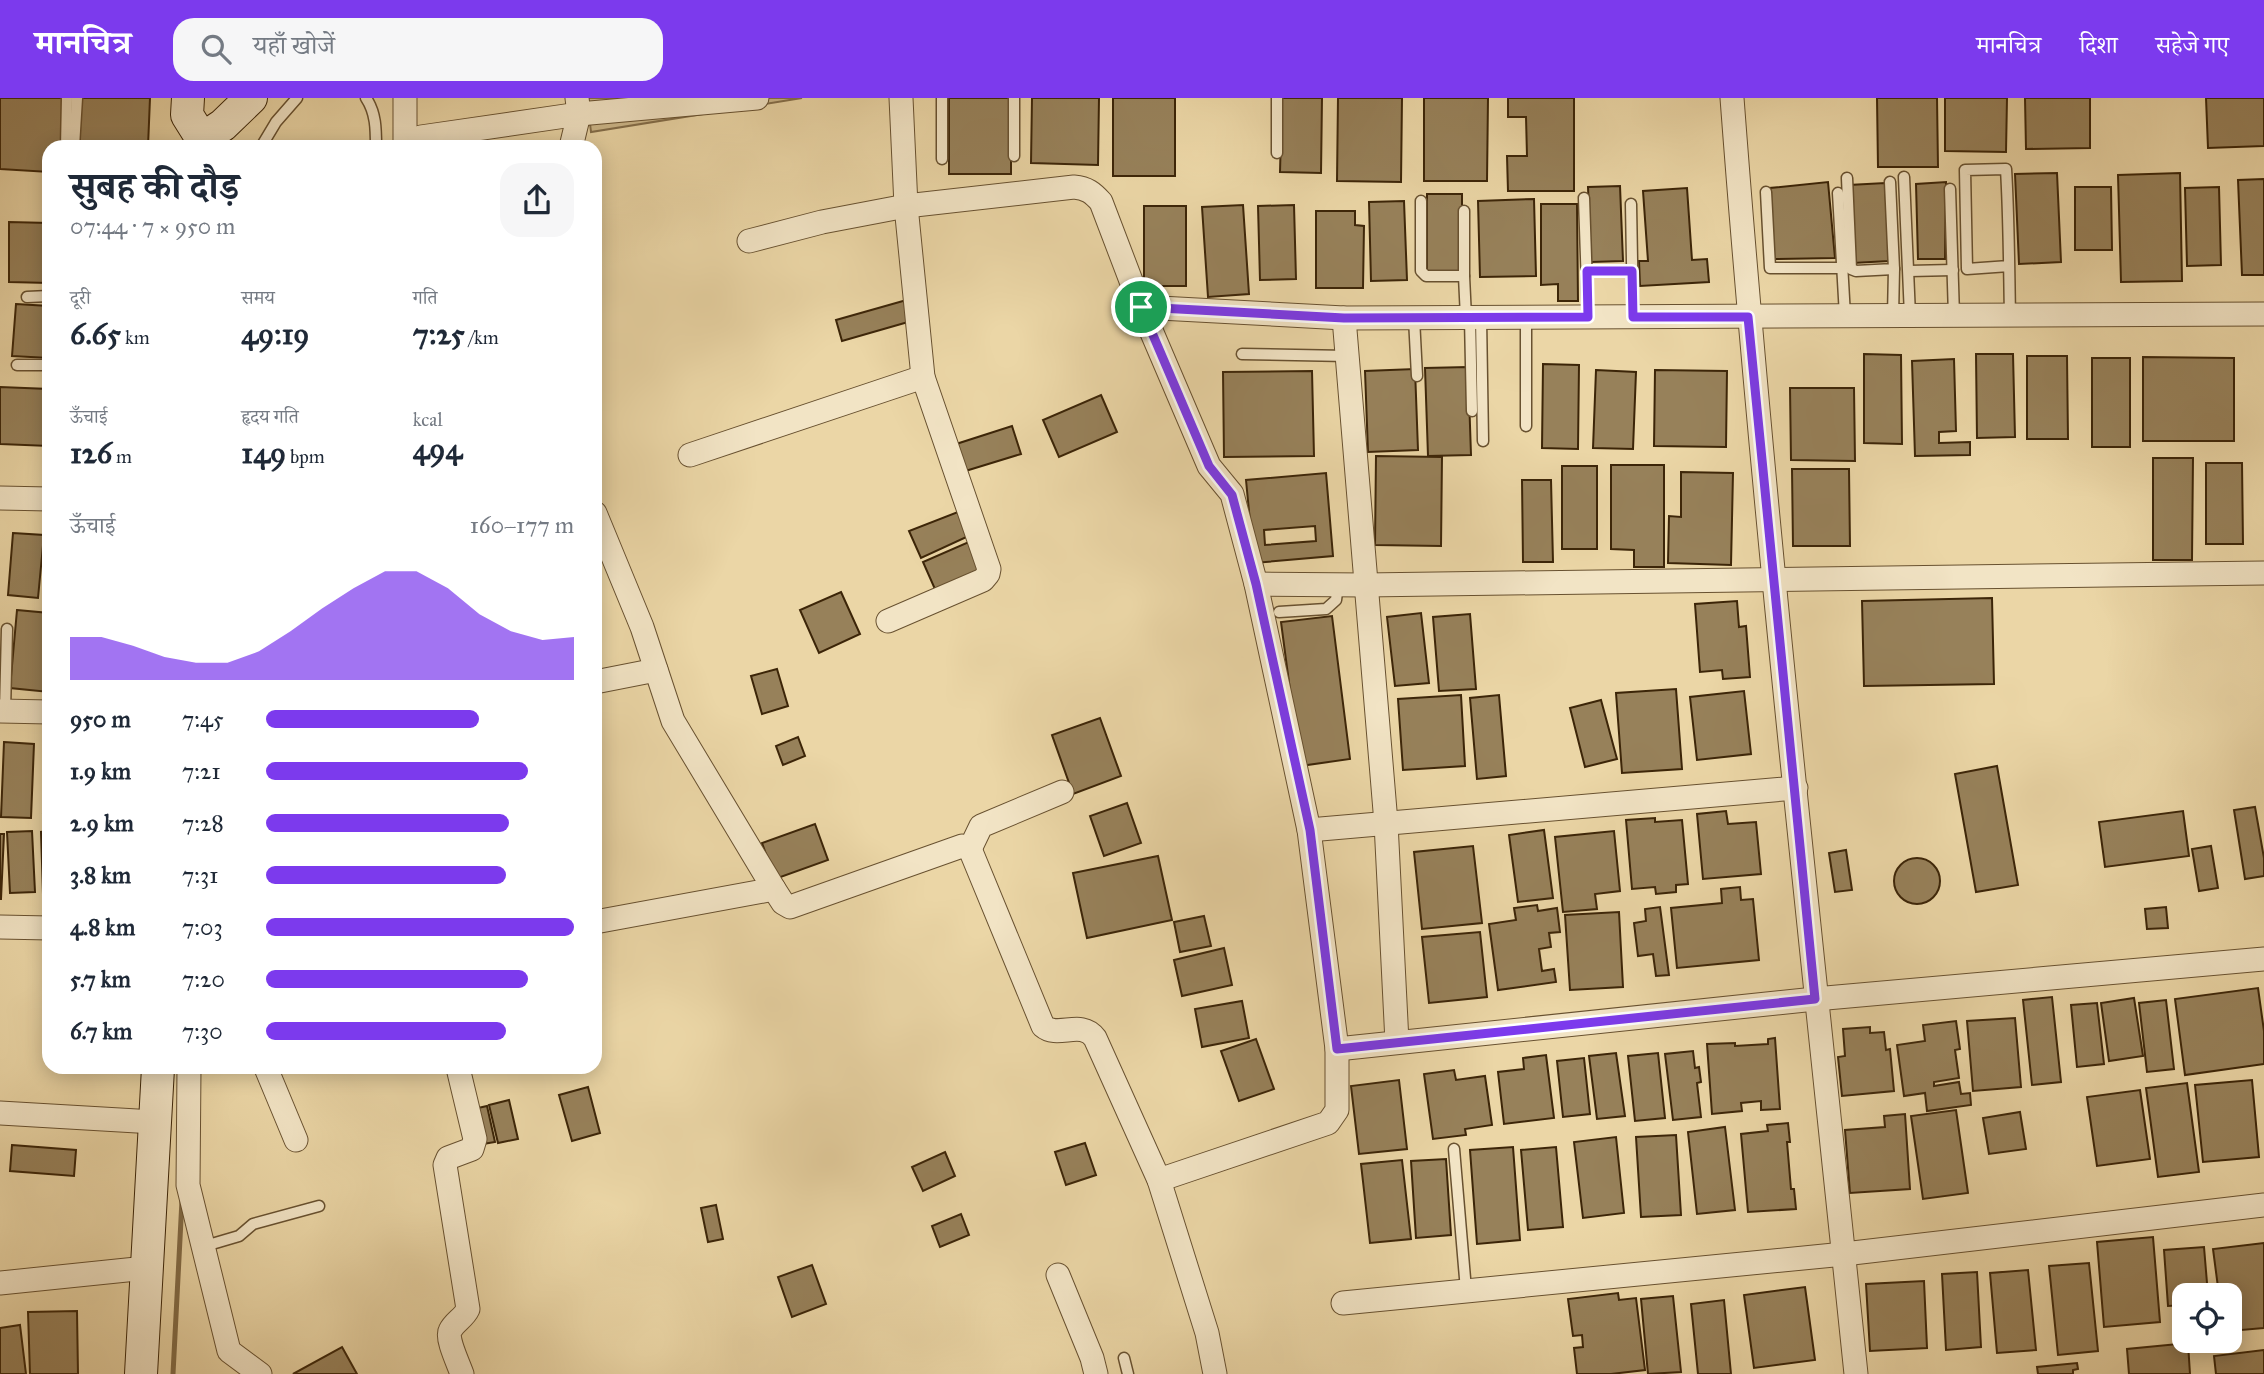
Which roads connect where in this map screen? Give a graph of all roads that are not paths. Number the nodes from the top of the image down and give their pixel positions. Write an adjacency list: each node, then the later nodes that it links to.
1 (67, 98): 16 (lane)
2 (77, 98): 17 (lane)
3 (188, 98): 18 (street)
4 (217, 98): 19 (street)
5 (251, 98): 20 (street)
6 (297, 98): 21 (lane)
7 (366, 98): 22 (lane)
8 (405, 98): 23 (street)
9 (757, 98): 15 (street)
10 (901, 98): 38 (street)
11 (942, 98): 28 (lane)
12 (1014, 98): 27 (lane)
13 (1277, 98): 26 (lane)
14 (1731, 98): 60 (street)
15 (578, 106): 24 (street); 25 (street)
16 (66, 140)
17 (74, 140)
18 (200, 140)
19 (204, 140)
20 (206, 140)
21 (265, 140)
22 (376, 140)
23 (407, 140)
24 (417, 140)
25 (572, 140)
26 (1276, 153)
27 (1014, 156)
28 (942, 159)
29 (1904, 177): 47 (lane)
30 (1847, 178): 43 (lane)
31 (1890, 182): 43 (lane)
32 (1950, 189): 44 (lane)
33 (1766, 192): 42 (lane)
34 (1838, 193): 42 (lane)
35 (1584, 198): 45 (lane)
36 (1421, 201): 48 (lane)
37 (1631, 204): 46 (lane)
38 (906, 206): 40 (street); 51 (street); 69 (street)
39 (1464, 211): 48 (lane)
40 (749, 241)
41 (2009, 266): 41 (lane); 56 (lane)
42 (1842, 268): 53 (lane)
43 (1894, 269): 54 (lane)
44 (1953, 270): 47 (lane); 55 (lane)
45 (1587, 271): 46 (lane); 58 (lane)
46 (1632, 271): 59 (lane)
47 (1909, 271): 54 (lane)
48 (1464, 276): 63 (lane)
49 (27, 296): 50 (lane)
50 (42, 296)
51 (1141, 307): 61 (street); 80 (street)
52 (2264, 314): 56 (street)
53 (1845, 316): 54 (street); 60 (street)
54 (1901, 316): 55 (street)
55 (1954, 316): 56 (street)
56 (2010, 316)
57 (1526, 317): 58 (street); 63 (street); 72 (lane)
58 (1588, 317): 59 (street)
59 (1633, 317): 60 (street)
60 (1748, 317): 79 (street)
61 (1349, 318): 62 (street); 65 (street); 70 (lane)
62 (1414, 318): 63 (street); 68 (lane)
63 (1473, 318): 71 (lane); 73 (lane)
64 (1242, 354): 65 (lane)
65 (1347, 356): 82 (street)
66 (17, 365): 67 (lane)
67 (42, 365)
68 (1417, 376)
69 (923, 377): 74 (street); 84 (street)
70 (1360, 377)
71 (1472, 411)
72 (1526, 426)
73 (1483, 441)
74 (690, 455)
75 (0, 498): 76 (street)
76 (42, 499)
77 (602, 530): 86 (street)
78 (2264, 573): 79 (street)
79 (1774, 579): 82 (street); 90 (street)
80 (1256, 584): 81 (street); 93 (street)
81 (1338, 584): 82 (street); 83 (lane)
82 (1365, 585): 92 (street)
83 (1279, 612)
84 (888, 621)
85 (7, 629): 88 (lane)
86 (656, 670): 87 (street); 95 (street)
87 (602, 681)
88 (3, 711): 89 (street)
89 (42, 712)
90 (1796, 788): 92 (street); 100 (street)
91 (1062, 792): 94 (street)
92 (1386, 823): 93 (street); 101 (street)
93 (1310, 830): 102 (street)
94 (970, 849): 95 (street); 111 (street)
95 (775, 888): 96 (street)
96 (602, 921)
97 (0, 927): 98 (street)
98 (42, 928)
99 (2264, 959): 100 (street)
100 (1815, 999): 101 (street); 115 (street)
101 (1397, 1042): 102 (street)
102 (1337, 1049): 111 (street)
103 (158, 1074): 108 (street)
104 (190, 1074): 114 (street)
105 (268, 1074): 109 (street)
106 (459, 1074): 124 (street)
107 (0, 1113): 108 (street)
108 (154, 1122): 116 (street)
109 (296, 1140)
110 (1454, 1149): 119 (lane)
111 (1159, 1180): 127 (street)
112 (2264, 1205): 115 (street)
113 (319, 1206): 114 (lane)
114 (205, 1246): 122 (street)
115 (1844, 1254): 119 (street); 128 (street)
116 (146, 1268): 118 (street); 123 (street)
117 (1058, 1275): 125 (street)
118 (0, 1283)
119 (1466, 1290): 120 (street)
120 (1343, 1303)
121 (1124, 1358): 126 (lane)
122 (251, 1373)
123 (141, 1374)
124 (462, 1374)
125 (1096, 1374)
126 (1128, 1374)
127 (1215, 1374)
128 (1856, 1374)

